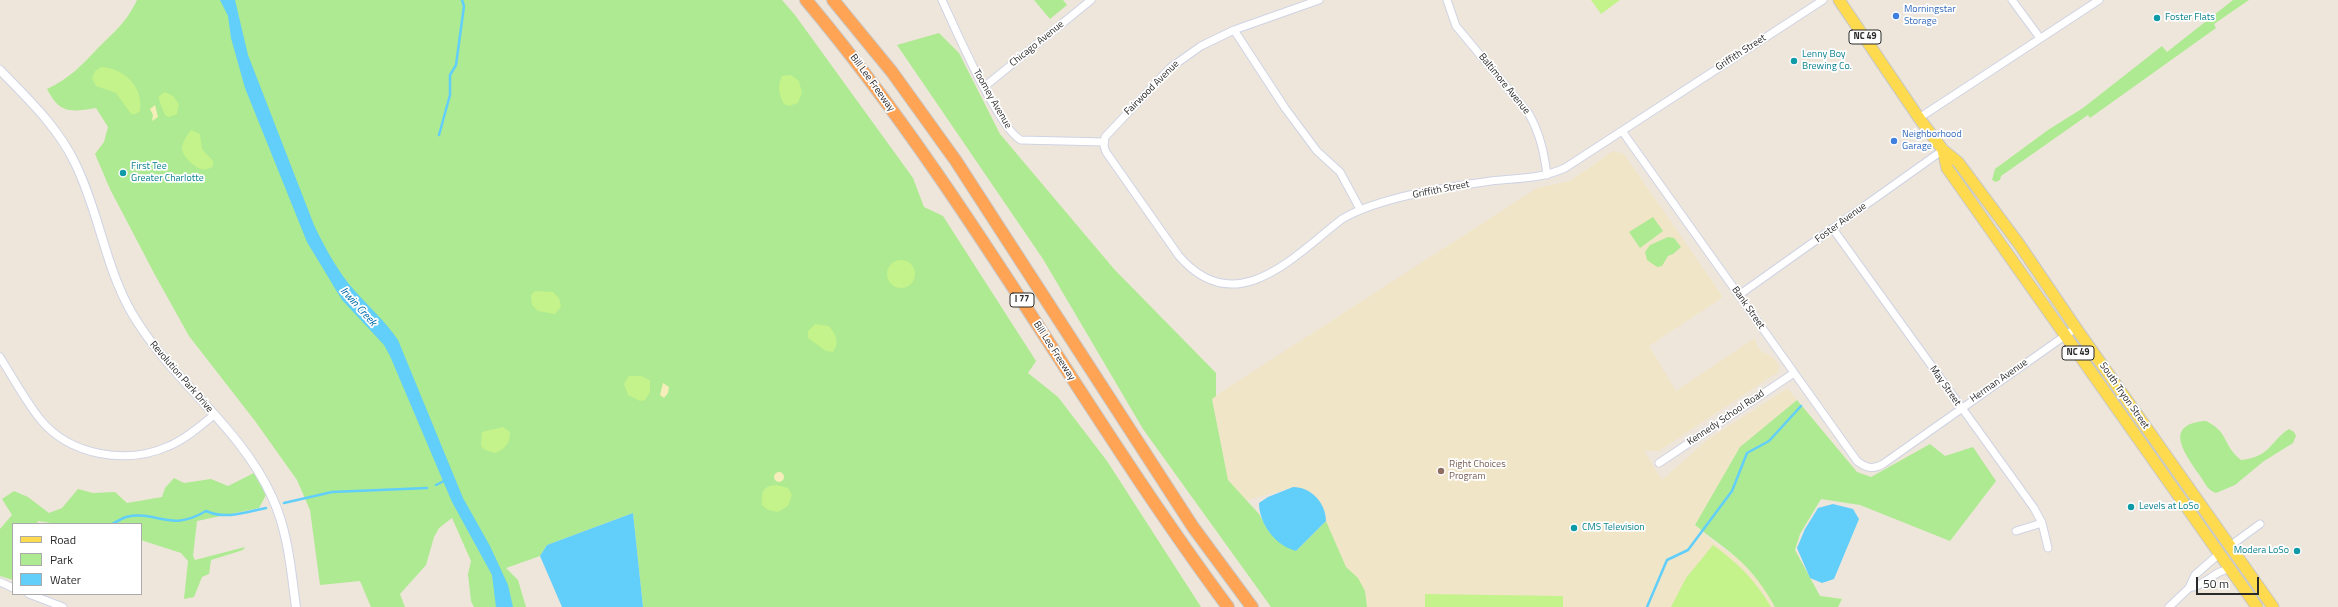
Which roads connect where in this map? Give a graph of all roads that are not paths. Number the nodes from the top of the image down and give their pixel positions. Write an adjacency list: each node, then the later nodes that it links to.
1 (798, 0): 16 (highway)
2 (806, 0): 16 (highway, Bill Lee Freeway / I 77)
3 (833, 0): 14 (highway, Bill Lee Freeway / I 77)
4 (840, 0): 14 (highway)
5 (942, 0): 18 (street, Toomey Avenue)
6 (1091, 0): 18 (street, Chicago Avenue)
7 (1319, 0): 13 (street, Fairwood Avenue)
8 (1447, 0): 23 (street, Baltimore Avenue)
9 (1823, 0): 20 (street, Griffith Street)
10 (1839, 0): 19 (main road, South Tryon Street / NC 49)
11 (2012, 0): 15 (street)
12 (2099, 0): 15 (street)
13 (1234, 30): 21 (street, Fairwood Avenue); 24 (street)
14 (864, 38): 49 (highway, Bill Lee Freeway / I 77)
15 (2040, 38): 19 (street)
16 (851, 53): 48 (highway, Bill Lee Freeway / I 77)
17 (0, 70): 32 (street, Revolution Park Drive)
18 (984, 87): 21 (street, Toomey Avenue)
19 (1919, 118): 22 (main road, South Tryon Street / NC 49)
20 (1622, 131): 23 (street, Griffith Street); 26 (street, Bank Street)
21 (1104, 142): 24 (street, Griffith Street)
22 (1942, 150): 25 (street, Foster Avenue); 27 (main road, South Tryon Street / NC 49); 28 (main road, South Tryon Street / NC 49)
23 (1546, 175): 24 (street, Griffith Street)
24 (1360, 209)
25 (1833, 228): 26 (street, Foster Avenue); 31 (street, May Street)
26 (1739, 295): 30 (street, Bank Street)
27 (2076, 328): 28 (street, Herman Avenue); 38 (main road, South Tryon Street / NC 49)
28 (2066, 335): 31 (street, Herman Avenue); 40 (main road, South Tryon Street / NC 49)
29 (0, 358): 32 (street)
30 (1794, 373): 33 (street, Bank Street); 34 (street, Kennedy School Road)
31 (1961, 408): 33 (street, Herman Avenue); 35 (street, May Street)
32 (214, 415): 47 (street, Revolution Park Drive)
33 (1885, 463)
34 (1659, 464)
35 (2042, 523): 37 (street); 39 (street, May Street)
36 (2260, 524): 38 (street)
37 (2016, 531)
38 (2230, 546): 40 (main road); 52 (main road, South Tryon Street / NC 49)
39 (2048, 548)
40 (2220, 553): 41 (main road, South Tryon Street / NC 49); 44 (street)
41 (2231, 569): 44 (street); 51 (main road, South Tryon Street / NC 49)
42 (0, 582): 43 (street)
43 (12, 588)
44 (2189, 588): 50 (street)
45 (32, 595): 46 (street)
46 (63, 607)
47 (296, 607)
48 (1228, 607)
49 (1252, 607)
50 (2169, 607)
51 (2257, 607)
52 (2273, 607)

